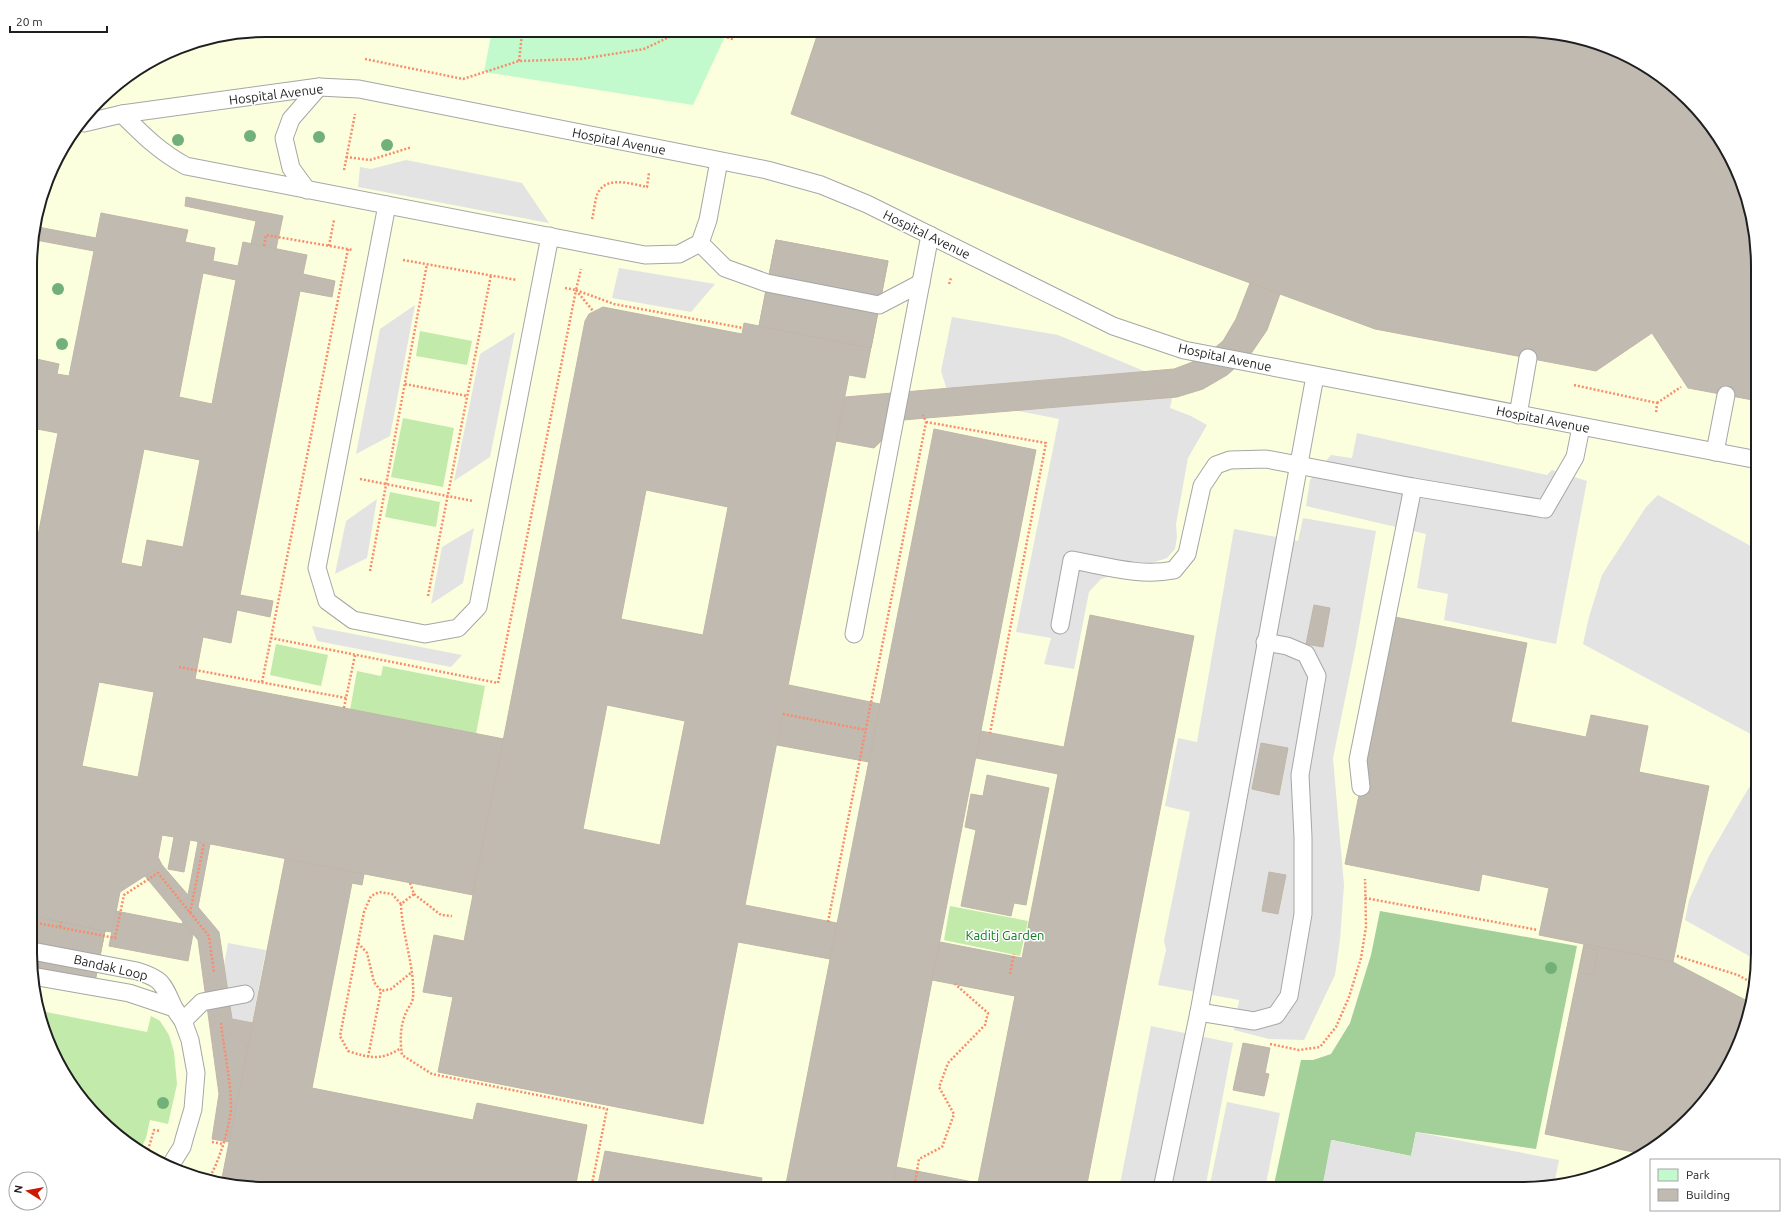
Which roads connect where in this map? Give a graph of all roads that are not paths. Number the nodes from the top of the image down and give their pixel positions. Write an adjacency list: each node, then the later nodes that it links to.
1 (318, 88): 2 (lane, Hospital Avenue); 4 (lane, Hospital Avenue); 5 (lane)
2 (122, 114): 3 (lane, Hospital Avenue); 5 (lane)
3 (88, 122)
4 (719, 161): 7 (lane, Hospital Avenue); 9 (lane)
5 (307, 190): 6 (lane)
6 (387, 205): 8 (lane); 8 (lane)
7 (930, 235): 10 (lane); 12 (lane, Hospital Avenue)
8 (550, 236): 9 (lane)
9 (700, 243): 10 (lane)
10 (921, 283): 21 (lane)
11 (1528, 358): 14 (lane)
12 (1315, 376): 14 (lane, Hospital Avenue); 18 (lane)
13 (1726, 395): 16 (lane)
14 (1518, 415): 15 (lane, Hospital Avenue)
15 (1582, 427): 16 (lane, Hospital Avenue); 19 (lane)
16 (1715, 452): 17 (lane, Hospital Avenue)
17 (1751, 459)
18 (1298, 466): 19 (lane); 20 (lane); 22 (lane)
19 (1413, 487): 23 (lane)
20 (1060, 625)
21 (854, 634)
22 (1265, 642): 27 (lane); 27 (lane)
23 (1361, 787)
24 (37, 952): 28 (lane, Bandak Loop)
25 (38, 977): 28 (lane, Bandak Loop)
26 (245, 994): 28 (lane)
27 (1199, 1012): 30 (lane)
28 (179, 1014): 29 (lane, Bandak Loop)
29 (173, 1162)
30 (1163, 1182)

